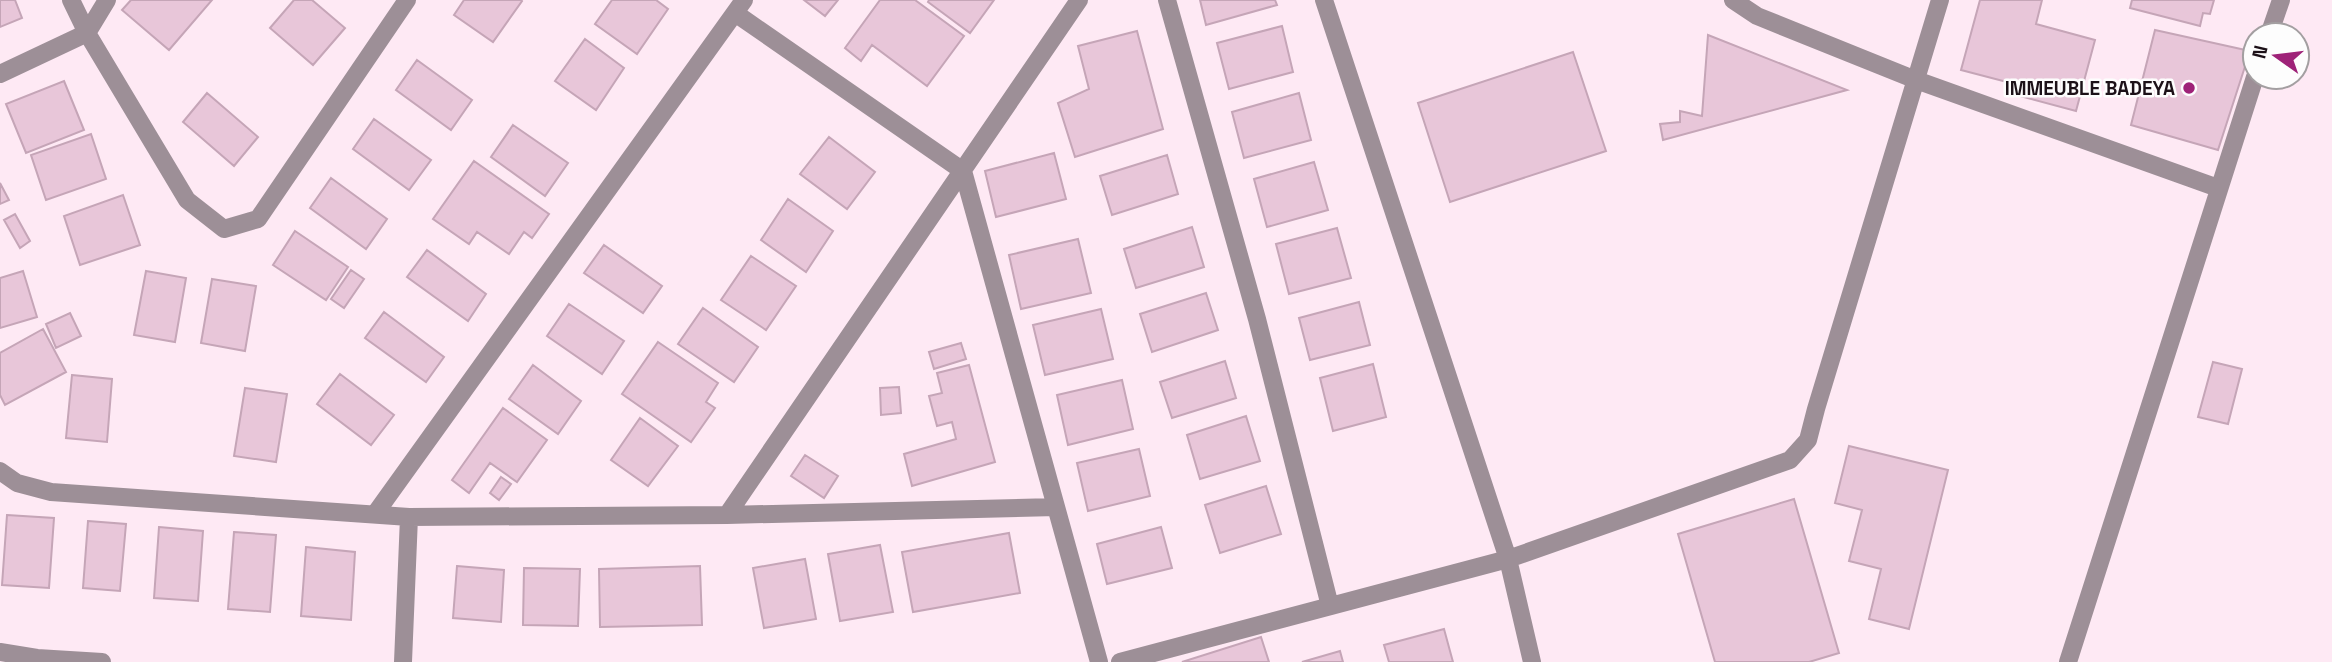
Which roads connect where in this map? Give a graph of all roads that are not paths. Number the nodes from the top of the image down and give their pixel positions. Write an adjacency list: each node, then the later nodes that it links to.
1 (71, 0): 12 (street)
2 (107, 0): 12 (street)
3 (407, 0): 12 (street)
4 (1079, 0): 16 (street)
5 (1167, 0): 24 (street)
6 (1324, 0): 23 (street)
7 (1733, 0): 14 (street)
8 (1940, 0): 14 (street)
9 (2281, 0): 11 (street)
10 (739, 7): 16 (street); 20 (street)
11 (2274, 21)
12 (87, 33): 13 (street)
13 (0, 74)
14 (1916, 80): 17 (street); 23 (street)
15 (2250, 91): 17 (street)
16 (962, 171): 19 (street); 21 (street)
17 (2218, 188): 32 (street)
18 (0, 471): 20 (street)
19 (1056, 507): 21 (street); 29 (street)
20 (375, 514): 22 (street)
21 (727, 514): 22 (street)
22 (409, 517): 28 (street)
23 (1508, 559): 24 (street); 31 (street)
24 (1330, 606): 30 (street)
25 (0, 652): 26 (street)
26 (37, 660): 27 (street)
27 (102, 662)
28 (403, 662)
29 (1099, 662)
30 (1120, 662)
31 (1532, 662)
32 (2068, 662)

